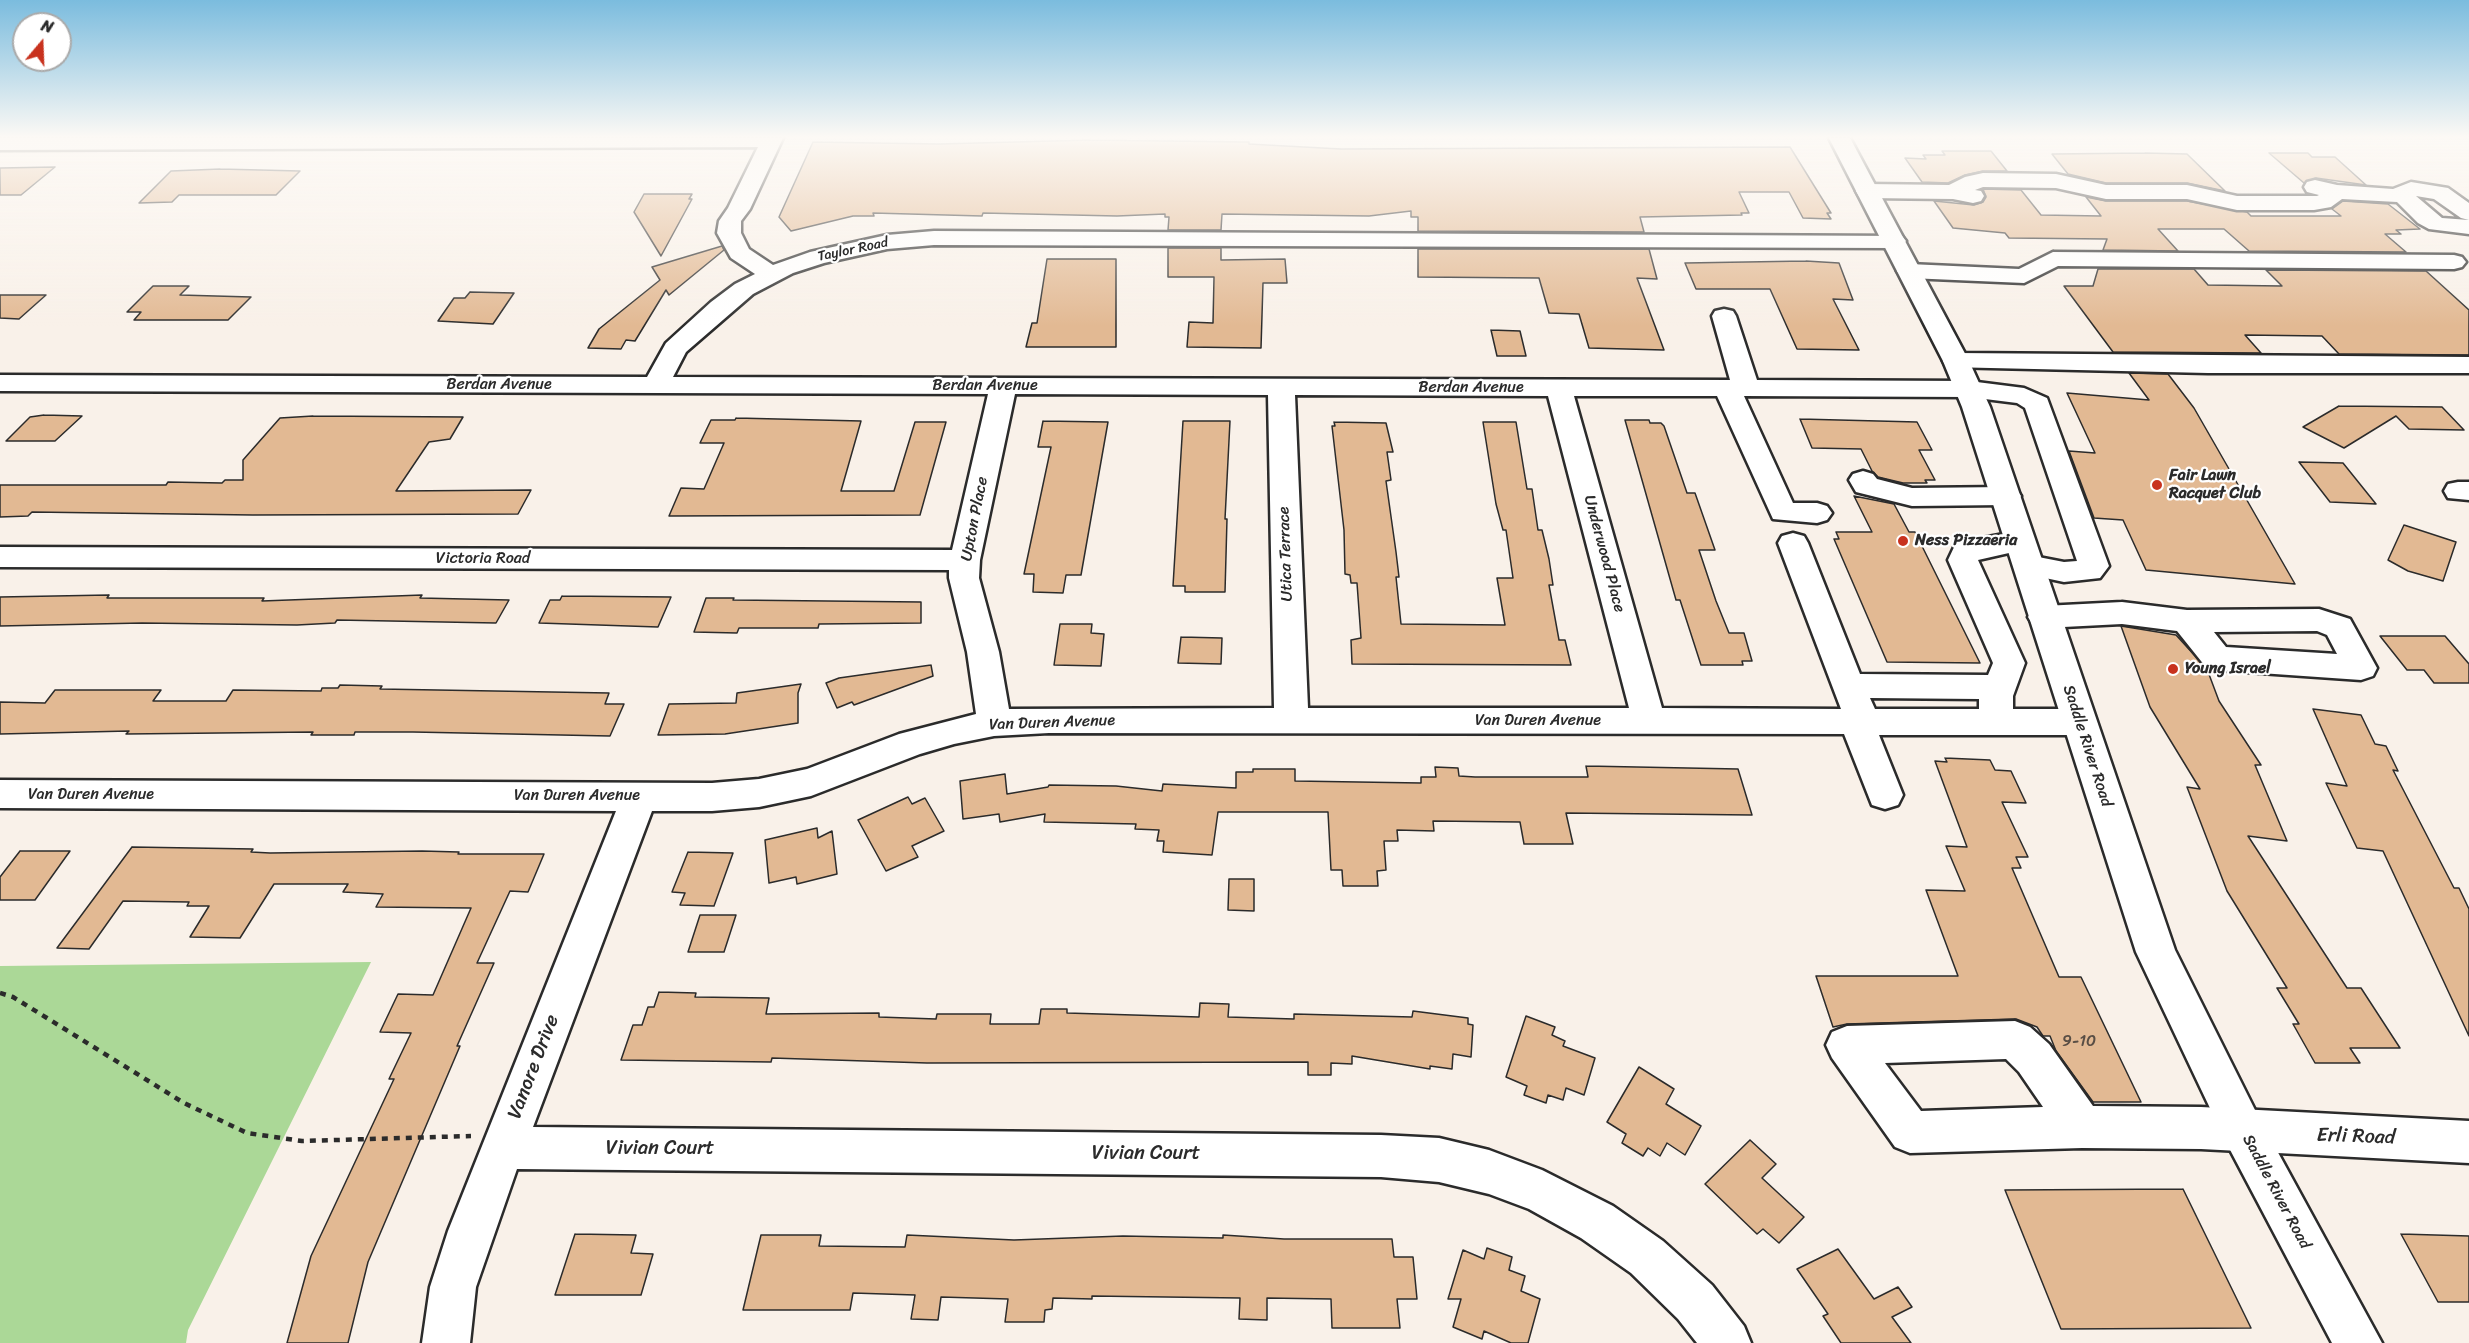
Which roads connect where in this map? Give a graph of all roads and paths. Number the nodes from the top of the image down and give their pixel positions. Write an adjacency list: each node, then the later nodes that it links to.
1 (744, 201): 14 (street)
2 (1872, 201): 11 (street, Saddle River Road)
3 (1993, 201): 4 (street)
4 (2086, 201)
5 (2226, 201): 6 (street)
6 (2325, 201)
7 (2408, 201): 10 (street)
8 (2451, 201): 9 (street)
9 (2469, 213)
10 (2469, 227)
11 (1894, 241): 13 (street, Saddle River Road); 14 (street, Taylor Road)
12 (2454, 262): 13 (street)
13 (1909, 271): 17 (street, Saddle River Road)
14 (772, 274): 19 (street, Taylor Road)
15 (1724, 316): 23 (street)
16 (2469, 365): 17 (street)
17 (1963, 375): 23 (street, Berdan Avenue); 25 (street, Saddle River Road); 28 (street)
18 (0, 383): 19 (street, Berdan Avenue)
19 (656, 385): 20 (street, Berdan Avenue)
20 (1003, 386): 21 (street, Berdan Avenue); 30 (street, Upton Place)
21 (1281, 387): 22 (street, Berdan Avenue); 36 (street, Utica Terrace)
22 (1559, 388): 23 (street, Berdan Avenue); 37 (street, Underwood Place)
23 (1737, 388): 26 (street)
24 (1863, 480): 25 (street)
25 (2006, 496): 28 (street, Saddle River Road)
26 (1817, 513)
27 (1793, 543): 33 (street)
28 (2024, 553): 31 (street, Saddle River Road); 34 (street)
29 (0, 557): 30 (street, Victoria Road)
30 (965, 560): 40 (street, Upton Place)
31 (2044, 617): 32 (street); 39 (street, Saddle River Road)
32 (2187, 621)
33 (1850, 686): 34 (street); 35 (street)
34 (2000, 687): 38 (street)
35 (1859, 720): 37 (street, Van Duren Avenue); 38 (street, Van Duren Avenue); 42 (street)
36 (1291, 721): 37 (street, Van Duren Avenue); 40 (street, Van Duren Avenue)
37 (1649, 721)
38 (1996, 722): 39 (street, Van Duren Avenue)
39 (2078, 722): 46 (street, Saddle River Road)
40 (994, 723): 43 (street, Van Duren Avenue)
41 (0, 794): 43 (street, Van Duren Avenue)
42 (1885, 795)
43 (639, 797): 48 (street, Vanore Drive)
44 (0, 993): 48 (path)
45 (2082, 1127): 45 (street, Erli Road); 46 (street, Erli Road)
46 (2242, 1129): 47 (street, Erli Road); 51 (street, Saddle River Road)
47 (2469, 1142)
48 (502, 1148): 49 (street, Vanore Drive); 50 (street, Vivian Court)
49 (446, 1343)
50 (1727, 1343)
51 (2358, 1343)

